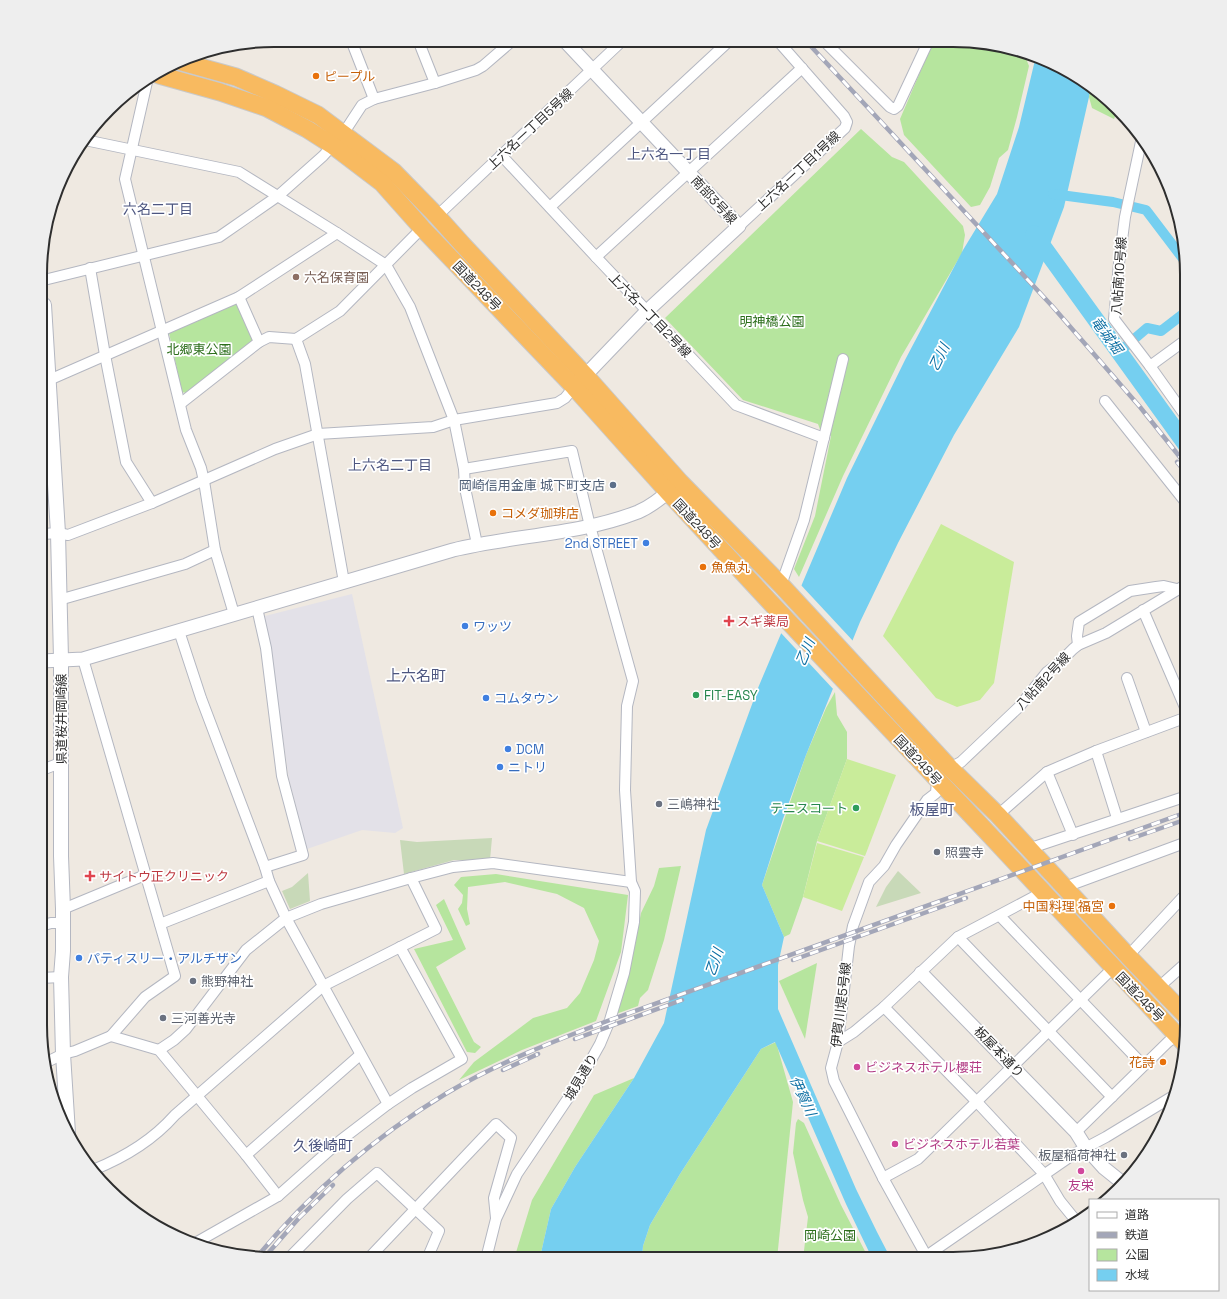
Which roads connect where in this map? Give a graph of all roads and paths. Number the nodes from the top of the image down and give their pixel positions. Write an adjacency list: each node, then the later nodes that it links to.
1 (354, 47): 16 (street)
2 (421, 47): 14 (street)
3 (505, 47): 14 (street)
4 (571, 47): 12 (street, 南部3号線)
5 (616, 47): 12 (street, 上六名一丁目5号線)
6 (723, 47): 17 (street)
7 (783, 47): 11 (street, 上六名一丁目1号線)
8 (830, 47): 9 (street)
9 (926, 47)
10 (188, 64): 18 (highway, 国道248号)
11 (802, 68): 23 (street); 27 (street, 上六名一丁目1号線)
12 (593, 70): 17 (street, 南部3号線); 22 (street, 上六名一丁目5号線)
13 (162, 76): 18 (highway, 国道248号)
14 (435, 83): 16 (street)
15 (146, 87): 21 (street)
16 (374, 99): 18 (street)
17 (642, 122): 23 (street, 南部3号線); 25 (street)
18 (337, 140): 24 (street); 26 (highway, 国道248号); 28 (highway, 国道248号)
19 (90, 141): 21 (street)
20 (1140, 146): 44 (street, 八帖南10号線)
21 (131, 150): 24 (street); 30 (street)
22 (501, 155): 25 (street, 上六名一丁目2号線); 26 (street, 上六名一丁目5号線)
23 (688, 173): 27 (street, 南部3号線); 31 (street)
24 (278, 196): 29 (street); 30 (street)
25 (550, 207): 31 (street, 上六名一丁目2号線)
26 (437, 216): 46 (highway, 国道248号)
27 (739, 226): 36 (street, 南部3号線)
28 (422, 228): 32 (street); 46 (highway, 国道248号)
29 (337, 233): 32 (street); 35 (street)
30 (144, 256): 33 (street); 37 (street)
31 (596, 258): 36 (street, 上六名一丁目2号線)
32 (386, 266): 38 (street); 50 (street)
33 (90, 268): 34 (street); 42 (street)
34 (47, 279)
35 (239, 297): 37 (street); 39 (street)
36 (647, 311): 46 (street, 南部3号線); 52 (street, 上六名一丁目2号線)
37 (162, 330): 42 (street); 48 (street)
38 (296, 339): 39 (street); 51 (street)
39 (259, 342): 48 (street)
40 (1180, 344): 44 (street)
41 (47, 350): 45 (main road, 県道桜井岡崎線)
42 (105, 355): 45 (street); 58 (street)
43 (843, 359): 52 (street)
44 (1150, 366): 49 (street, 八帖南10号線)
45 (49, 380): 53 (main road, 県道桜井岡崎線)
46 (580, 381): 50 (street); 56 (highway, 国道248号)
47 (1105, 401): 57 (street)
48 (180, 404): 55 (street)
49 (1180, 409)
50 (454, 420): 51 (street); 54 (street)
51 (318, 434): 55 (street); 64 (street)
52 (824, 438): 65 (street)
53 (49, 464): 60 (main road, 県道桜井岡崎線)
54 (464, 469): 59 (street, 城見通り); 62 (street)
55 (204, 481): 58 (street); 63 (street)
56 (674, 487): 59 (street); 65 (highway, 国道248号); 86 (highway, 国道248号)
57 (1180, 496)
58 (152, 503): 60 (street)
59 (590, 526): 62 (street); 97 (street, 城見通り)
60 (58, 533): 61 (street); 68 (main road, 県道桜井岡崎線)
61 (47, 534)
62 (476, 544): 64 (street)
63 (215, 550): 68 (street); 71 (street)
64 (344, 582): 69 (street)
65 (781, 585): 84 (highway, 国道248号)
66 (1180, 587): 67 (street, 八帖南2号線)
67 (1177, 589): 70 (street, 八帖南2号線); 73 (street)
68 (59, 600): 74 (main road, 県道桜井岡崎線)
69 (257, 608): 71 (street); 93 (street)
70 (1143, 610): 73 (street, 八帖南2号線); 78 (street)
71 (234, 614): 72 (street)
72 (180, 631): 75 (street); 93 (street)
73 (1078, 645): 84 (street, 八帖南2号線)
74 (61, 659): 75 (street); 76 (street); 82 (main road, 県道桜井岡崎線)
75 (83, 659): 94 (street)
76 (47, 660)
77 (1127, 678): 80 (street)
78 (1180, 698)
79 (1180, 719): 80 (street)
80 (1146, 732): 81 (street)
81 (1096, 751): 85 (street); 89 (street)
82 (60, 763): 83 (street); 101 (main road, 県道桜井岡崎線)
83 (47, 768)
84 (950, 768): 88 (highway, 国道248号)
85 (1047, 772): 88 (street); 90 (street)
86 (938, 781): 99 (highway, 国道248号); 124 (street, 伊賀川堤5号線)
87 (1180, 798): 89 (street)
88 (998, 815): 92 (highway, 国道248号)
89 (1118, 818): 90 (street)
90 (1073, 835): 92 (street)
91 (1180, 844): 98 (street)
92 (1028, 849): 98 (highway, 国道248号)
93 (265, 867): 96 (street)
94 (145, 875): 101 (street); 106 (street)
95 (411, 878): 97 (street); 103 (street); 108 (street)
96 (269, 881): 103 (street); 106 (street)
97 (631, 882): 147 (street, 城見通り)
98 (1065, 887): 109 (highway, 国道248号)
99 (1043, 892): 102 (street); 110 (highway, 国道248号)
100 (1180, 900): 109 (street)
101 (63, 909): 104 (main road, 県道桜井岡崎線)
102 (1000, 916): 107 (street); 117 (street)
103 (286, 918): 115 (street); 125 (street)
104 (62, 923): 105 (street); 113 (main road, 県道桜井岡崎線)
105 (47, 924)
106 (160, 924): 122 (street)
107 (958, 937): 112 (street); 120 (street)
108 (400, 947): 115 (street); 135 (street)
109 (1128, 956): 116 (highway, 国道248号)
110 (1113, 968): 117 (street); 121 (highway, 国道248号)
111 (1180, 968): 116 (street)
112 (921, 972): 118 (street); 129 (street, 板屋本通り)
113 (62, 976): 114 (street); 126 (main road, 県道桜井岡崎線)
114 (47, 977)
115 (323, 986): 127 (street); 131 (street)
116 (1159, 988): 119 (highway, 国道248号)
117 (1080, 1000): 120 (street); 130 (street)
118 (884, 1007): 124 (street); 134 (street)
119 (1180, 1011)
120 (1048, 1031): 129 (street); 132 (street)
121 (1180, 1034)
122 (111, 1036): 125 (street); 126 (street)
123 (1180, 1039): 130 (street)
124 (838, 1042): 142 (street, 伊賀川堤5号線)
125 (159, 1050): 131 (street)
126 (63, 1054): 128 (street); 136 (main road, 県道桜井岡崎線)
127 (360, 1055): 135 (street); 139 (street)
128 (50, 1061)
129 (1012, 1066): 134 (street); 137 (street, 板屋本通り)
130 (1143, 1066): 132 (street)
131 (197, 1096): 139 (street); 140 (street)
132 (1112, 1097): 137 (street)
133 (1167, 1100): 138 (street)
134 (976, 1101): 141 (street); 142 (street)
135 (388, 1104): 144 (street)
136 (67, 1119)
137 (1076, 1132): 138 (street, 板屋本通り)
138 (1086, 1148): 141 (street); 143 (street)
139 (246, 1155): 144 (street)
140 (98, 1168)
141 (1044, 1174): 146 (street); 154 (street)
142 (883, 1178): 153 (street, 伊賀川堤5号線)
143 (1119, 1180)
144 (278, 1196): 148 (street)
145 (415, 1208): 147 (street); 149 (street); 150 (street); 151 (street)
146 (1073, 1218)
147 (496, 1219): 152 (street, 城見通り)
148 (201, 1240)
149 (294, 1252)
150 (374, 1252)
151 (430, 1252)
152 (488, 1252)
153 (922, 1252)
154 (934, 1252)

